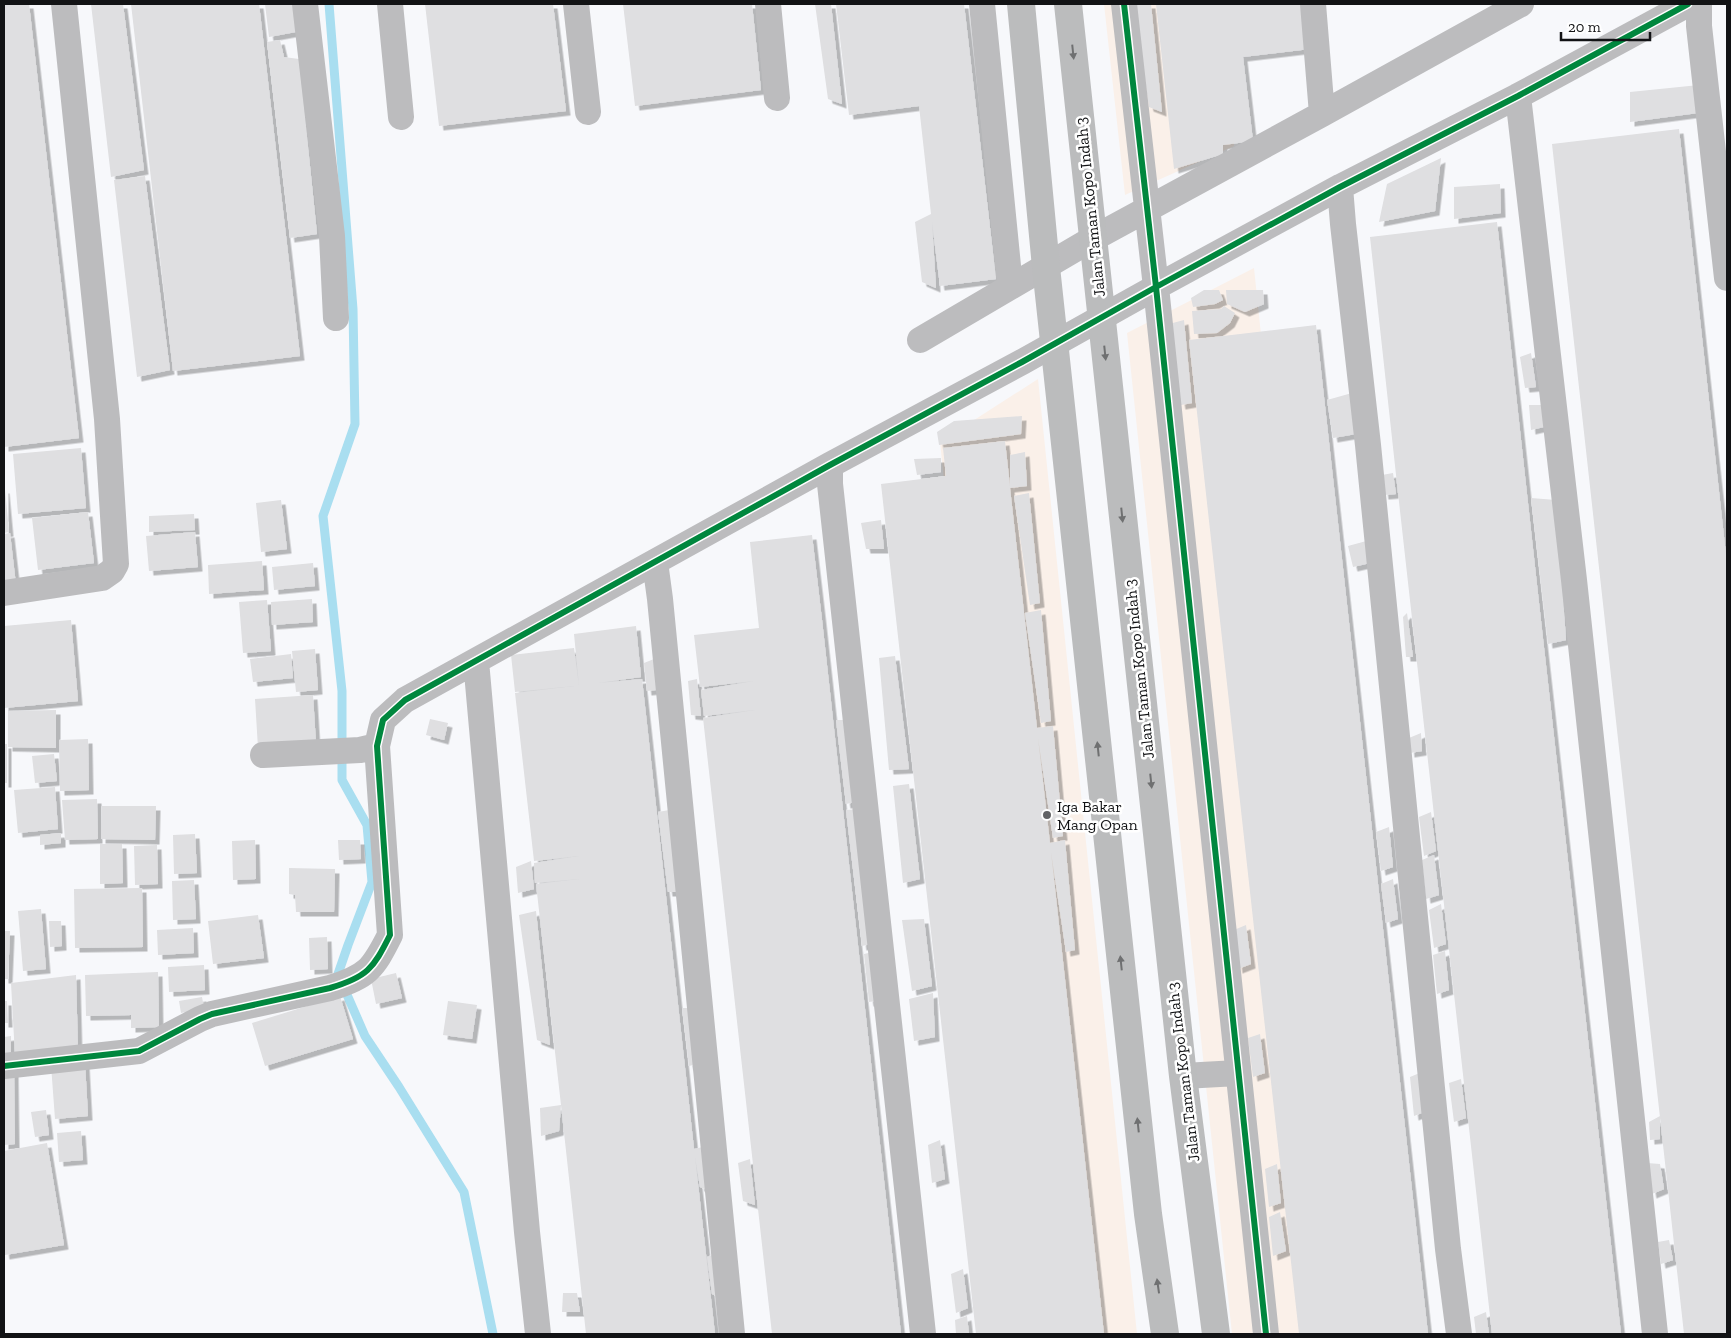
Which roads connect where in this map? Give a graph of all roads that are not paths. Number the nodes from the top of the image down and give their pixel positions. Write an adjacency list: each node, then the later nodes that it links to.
1 (64, 4): 32 (street)
2 (305, 4): 27 (street)
3 (390, 4): 18 (street)
4 (576, 4): 16 (street)
5 (768, 4): 15 (street)
6 (982, 4): 24 (street)
7 (1020, 4): 22 (main road)
8 (1068, 4): 21 (main road, Jalan Taman Kopo Indah 3, one-way to 21)
9 (1124, 4): 20 (street)
10 (1313, 4): 17 (street)
11 (1688, 4): 14 (street)
12 (1699, 4): 23 (street)
13 (1509, 7): 17 (street)
14 (1518, 96): 19 (street); 46 (street)
15 (777, 98)
16 (588, 112)
17 (1322, 114): 20 (street)
18 (401, 117)
19 (1340, 187): 25 (street); 45 (street)
20 (1148, 208): 21 (street); 25 (street)
21 (1094, 238): 22 (street); 26 (main road, Jalan Taman Kopo Indah 3)
22 (1046, 267): 24 (street); 29 (main road)
23 (1727, 278)
24 (1010, 286): 28 (street)
25 (1156, 287): 26 (street); 37 (street)
26 (1101, 317): 29 (street); 38 (main road, Jalan Taman Kopo Indah 3, one-way to 38)
27 (336, 318)
28 (920, 340)
29 (1054, 344): 30 (street); 42 (main road, one-way to 29)
30 (830, 465): 31 (street); 41 (street)
31 (655, 562): 33 (street); 40 (street)
32 (4, 592)
33 (476, 661): 34 (street); 39 (street)
34 (369, 748): 35 (street); 36 (street)
35 (263, 755)
36 (4, 1066)
37 (1238, 1073): 38 (street); 44 (street)
38 (1183, 1076): 43 (main road, Jalan Taman Kopo Indah 3)
39 (538, 1334)
40 (732, 1334)
41 (923, 1334)
42 (1165, 1334)
43 (1216, 1334)
44 (1266, 1334)
45 (1458, 1334)
46 (1655, 1334)

